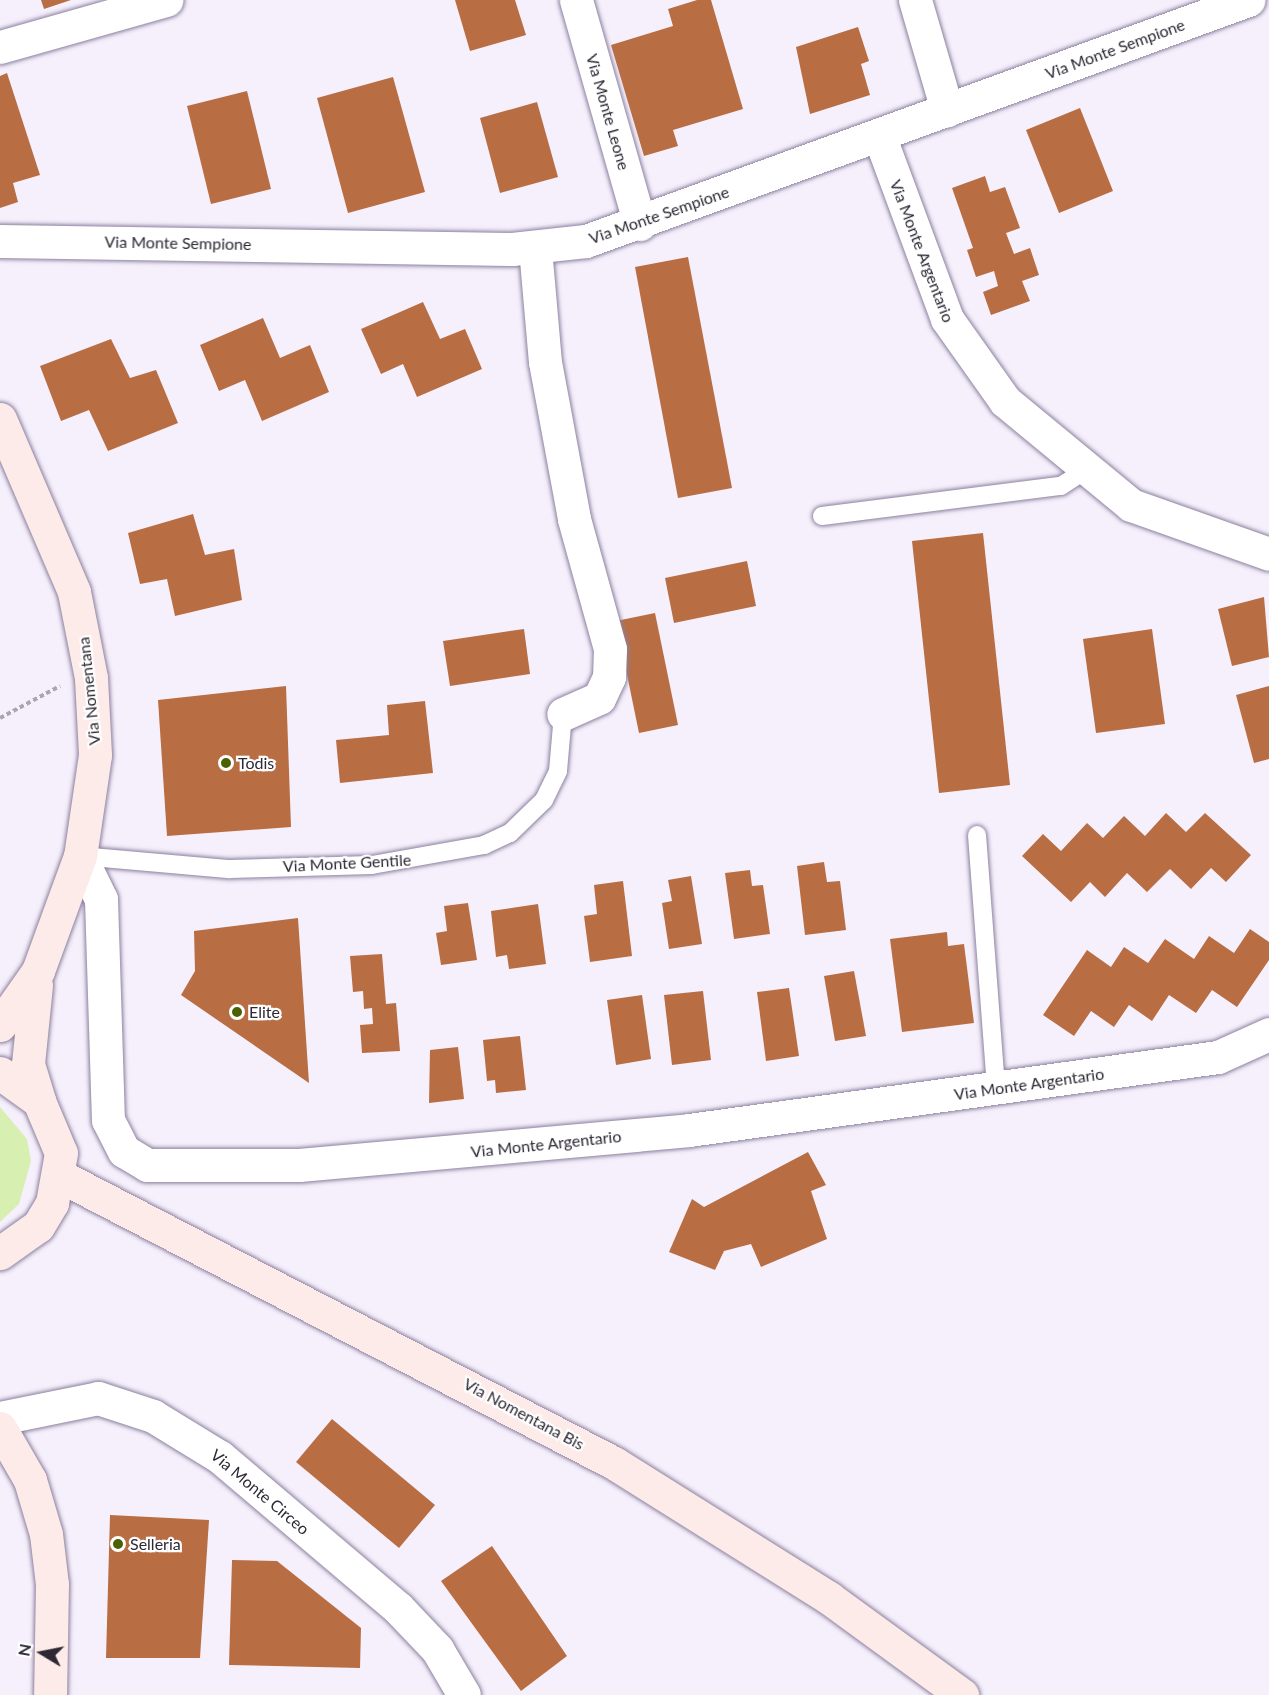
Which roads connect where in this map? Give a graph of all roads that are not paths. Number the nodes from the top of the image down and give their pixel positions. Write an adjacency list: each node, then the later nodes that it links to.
1 (166, 0): 5 (street)
2 (576, 0): 8 (street, Via Monte Leone)
3 (915, 0): 6 (street)
4 (1248, 0): 6 (street, Via Monte Sempione)
5 (0, 47)
6 (947, 110): 7 (street, Via Monte Sempione)
7 (879, 135): 8 (street, Via Monte Sempione); 12 (street, Via Monte Argentario)
8 (640, 224): 10 (street, Via Monte Sempione)
9 (0, 241): 10 (street, Via Monte Sempione)
10 (535, 248): 15 (street)
11 (0, 419): 17 (main road, Via Nomentana)
12 (1084, 471): 13 (lane); 14 (street, Via Monte Argentario)
13 (822, 516)
14 (1269, 554)
15 (563, 714): 17 (lane, Via Monte Gentile)
16 (977, 835): 22 (lane)
17 (80, 855): 18 (main road, Via Nomentana); 22 (street, Via Monte Argentario)
18 (38, 971): 19 (main road, Via Nomentana); 23 (main road, Via Nomentana)
19 (0, 1025)
20 (1269, 1034): 22 (street, Via Monte Argentario)
21 (0, 1073): 23 (main road)
22 (996, 1089)
23 (39, 1101): 24 (main road)
24 (60, 1176): 25 (main road); 30 (main road, Via Nomentana Bis)
25 (0, 1253)
26 (0, 1418): 29 (street, Via Monte Circeo)
27 (0, 1428): 28 (main road)
28 (50, 1695)
29 (464, 1695)
30 (962, 1695)

